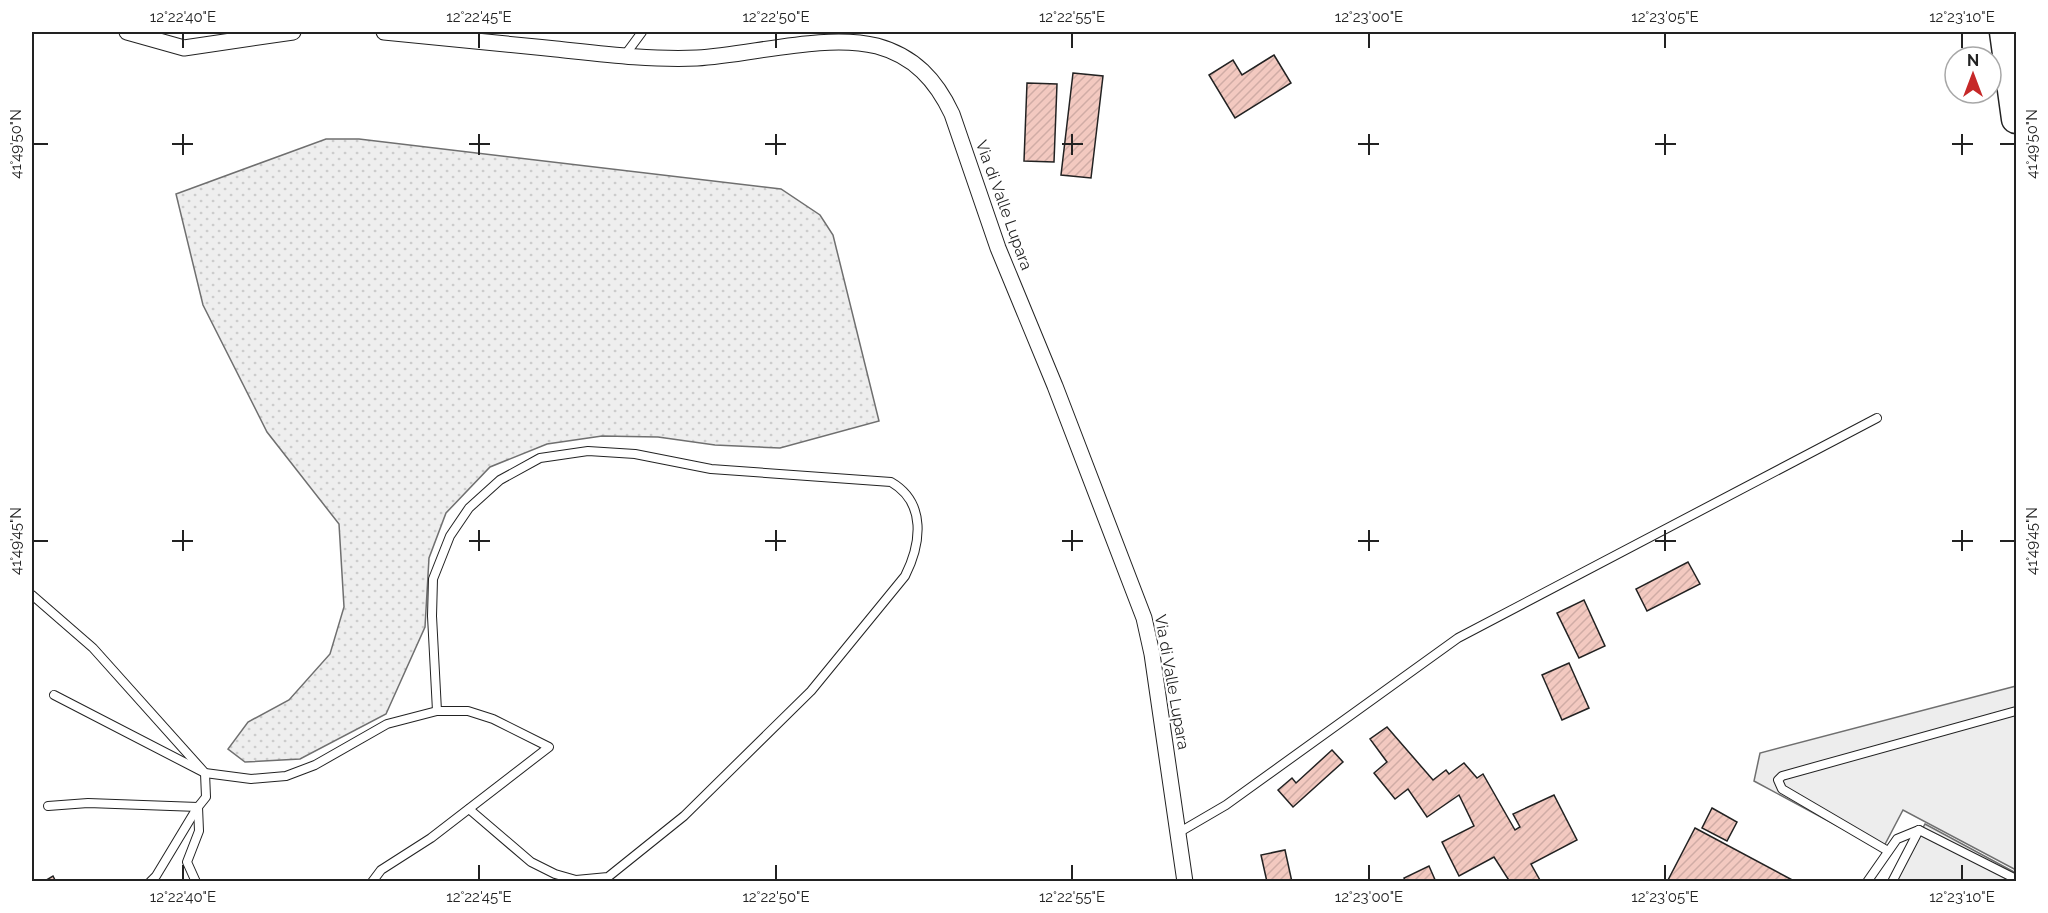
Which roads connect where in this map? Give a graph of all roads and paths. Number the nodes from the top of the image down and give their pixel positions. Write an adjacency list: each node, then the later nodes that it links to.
1 (127, 32): 2 (street)
2 (293, 32)
3 (384, 32): 6 (street, Via di Valle Lupara)
4 (642, 32): 6 (lane)
5 (2004, 32): 7 (highway)
6 (624, 56): 18 (street, Via di Valle Lupara)
7 (2016, 119)
8 (1877, 418): 18 (lane)
9 (32, 595): 13 (lane)
10 (54, 695): 13 (lane)
11 (437, 711): 13 (lane); 16 (lane); 16 (lane)
12 (2016, 711): 19 (lane)
13 (205, 773): 15 (lane)
14 (48, 806): 15 (lane)
15 (198, 807): 22 (lane); 23 (lane)
16 (469, 808): 24 (lane)
17 (1919, 830): 19 (lane); 20 (lane); 27 (lane)
18 (1178, 833): 25 (street, Via di Valle Lupara)
19 (1888, 851): 26 (lane)
20 (2005, 877): 21 (lane)
21 (2016, 879)
22 (150, 882)
23 (196, 882)
24 (372, 882)
25 (1185, 882)
26 (1867, 882)
27 (1892, 882)

